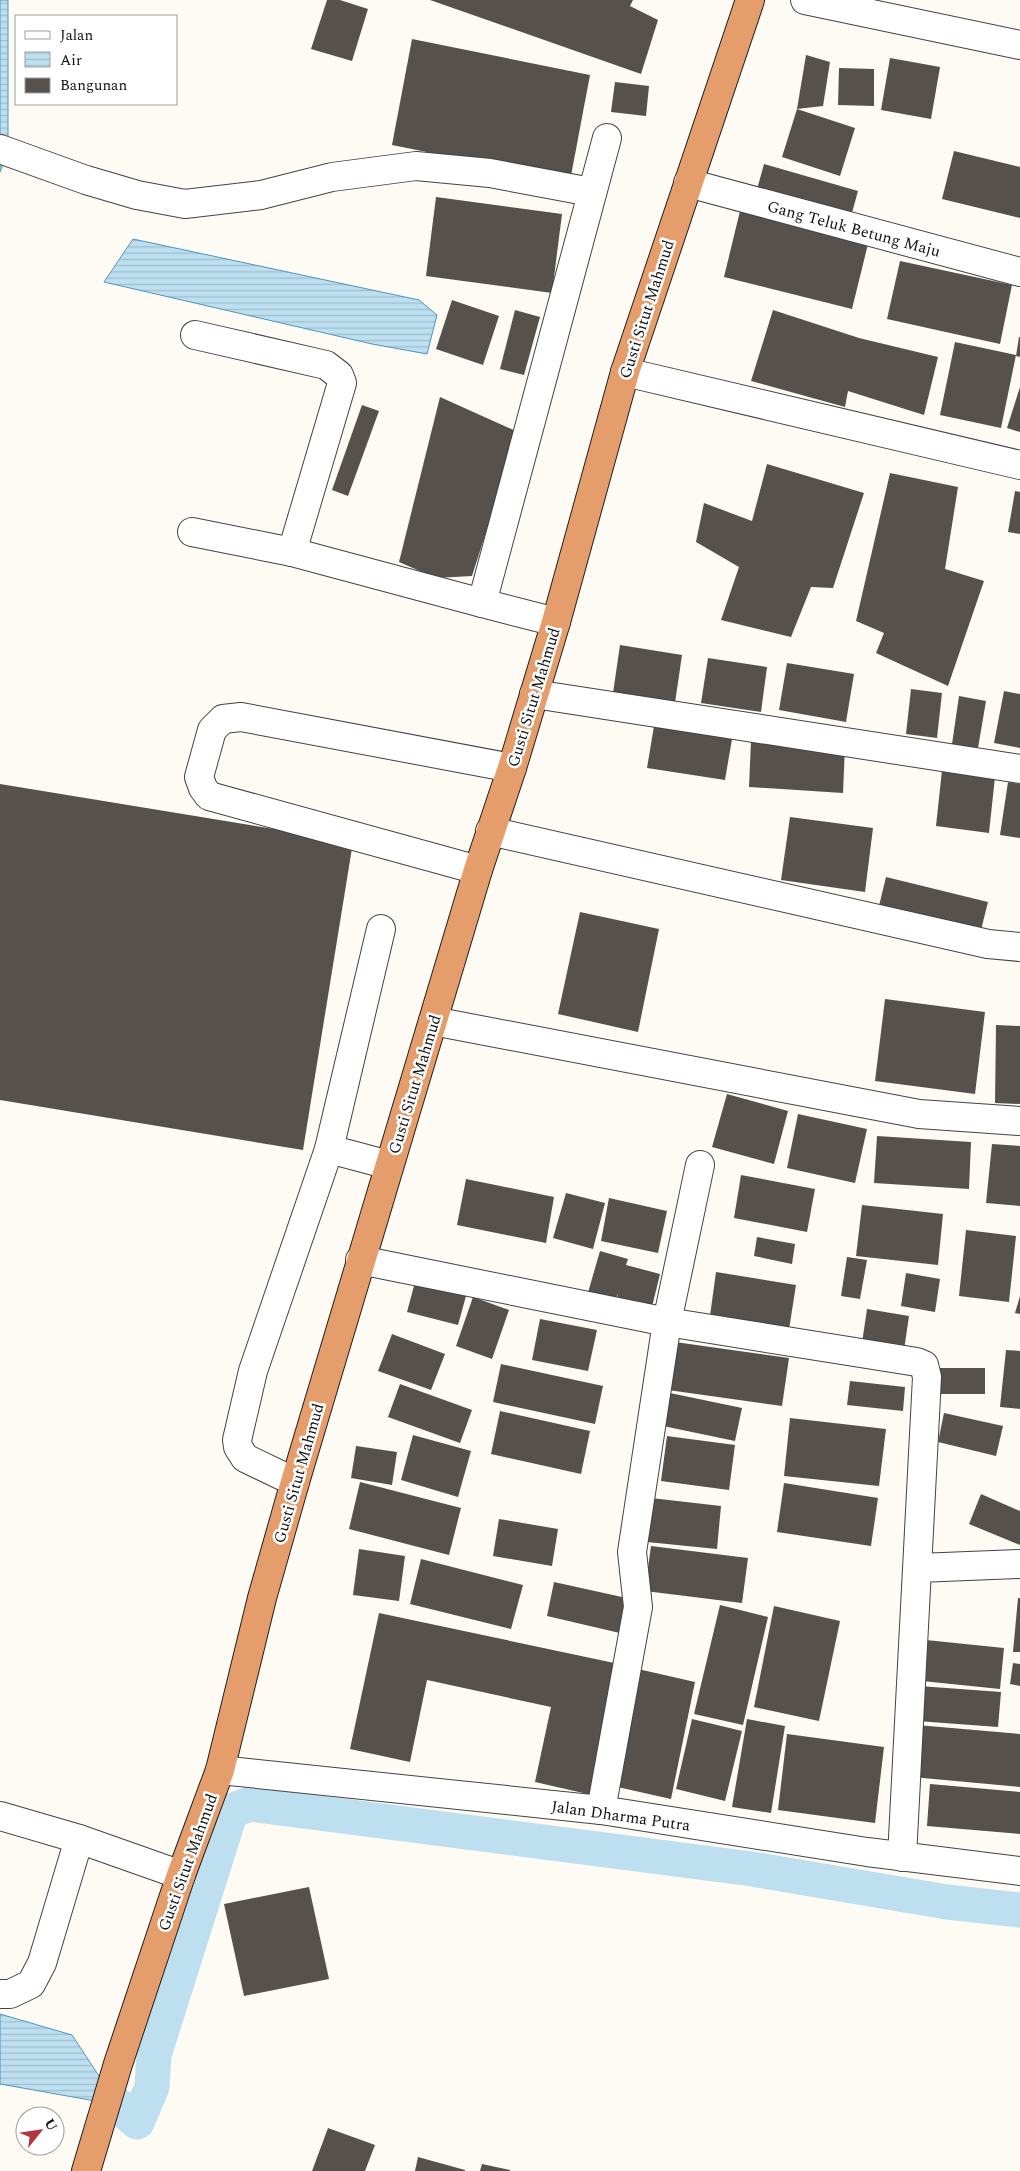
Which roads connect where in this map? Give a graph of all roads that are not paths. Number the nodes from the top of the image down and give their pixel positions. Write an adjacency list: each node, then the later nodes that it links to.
1 (750, 0): 6 (highway, Gusti Situt Mahmud)
2 (805, 0): 3 (street)
3 (1020, 45)
4 (607, 138): 7 (street)
5 (0, 149): 7 (street)
6 (688, 183): 8 (street, Gang Teluk Betung Maju); 10 (highway, Gusti Situt Mahmud)
7 (591, 192): 14 (street)
8 (1020, 272)
9 (195, 335): 13 (street)
10 (625, 372): 11 (street); 15 (highway, Gusti Situt Mahmud)
11 (1020, 465)
12 (192, 532): 13 (street)
13 (292, 552): 14 (street)
14 (482, 603): 15 (street)
15 (556, 622): 16 (highway, Gusti Situt Mahmud)
16 (534, 694): 17 (highway, Gusti Situt Mahmud); 18 (street)
17 (512, 768): 19 (highway, Gusti Situt Mahmud); 20 (street)
18 (1020, 768)
19 (490, 831): 20 (highway, Gusti Situt Mahmud); 22 (street)
20 (478, 870): 23 (highway, Gusti Situt Mahmud)
21 (381, 929): 25 (street)
22 (1020, 947)
23 (433, 1021): 24 (street); 26 (highway, Gusti Situt Mahmud)
24 (1020, 1121)
25 (329, 1149): 26 (street); 30 (street)
26 (389, 1165): 28 (highway, Gusti Situt Mahmud)
27 (700, 1165): 29 (street)
28 (360, 1260): 29 (street); 30 (highway, Gusti Situt Mahmud)
29 (667, 1322): 32 (street); 34 (street)
30 (296, 1482): 33 (highway, Gusti Situt Mahmud)
31 (1020, 1564): 32 (street)
32 (918, 1568): 37 (street)
33 (220, 1770): 34 (street, Jalan Dharma Putra); 39 (highway, Gusti Situt Mahmud)
34 (601, 1810): 37 (street, Jalan Dharma Putra)
35 (0, 1816): 36 (street)
36 (79, 1839): 39 (street); 40 (street)
37 (902, 1857): 38 (street, Jalan Dharma Putra)
38 (1020, 1871)
39 (181, 1875): 41 (highway, Gusti Situt Mahmud)
40 (0, 1994)
41 (87, 2168)

